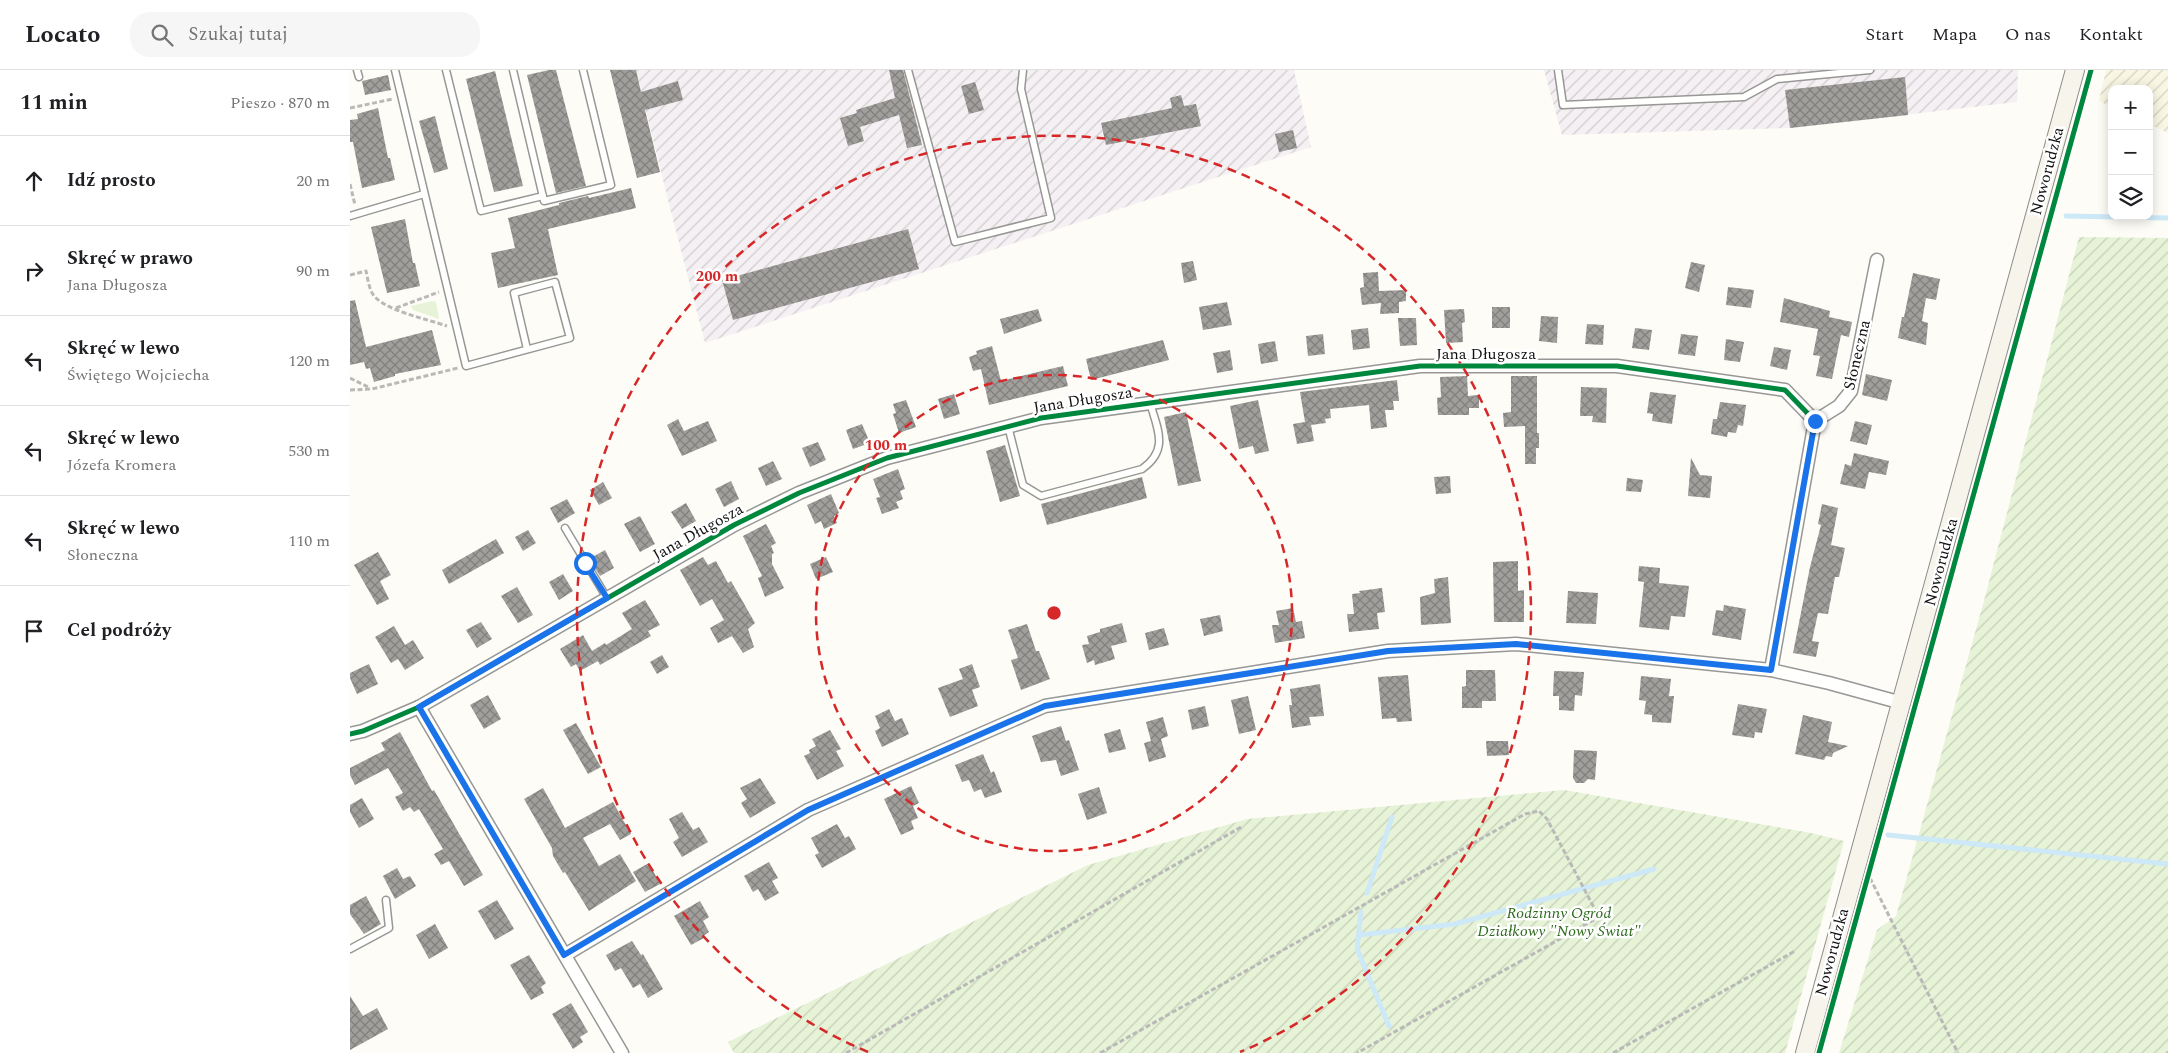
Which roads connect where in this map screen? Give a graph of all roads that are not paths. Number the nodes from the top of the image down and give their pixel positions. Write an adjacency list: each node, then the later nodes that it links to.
1 (357, 70): 11 (lane)
2 (395, 70): 12 (lane)
3 (446, 70): 13 (lane)
4 (513, 70): 13 (lane)
5 (583, 70): 13 (lane)
6 (908, 70): 7 (lane)
7 (1023, 70)
8 (1558, 70): 9 (lane)
9 (1870, 70)
10 (2075, 70): 23 (street, Noworudzka)
11 (358, 77)
12 (424, 194): 14 (lane); 16 (lane)
13 (543, 196)
14 (350, 216)
15 (1877, 260): 18 (street, Słoneczna)
16 (527, 350): 16 (lane)
17 (1150, 403): 18 (street, Jana Długosza); 19 (street, Jana Długosza); 19 (lane)
18 (1815, 421): 22 (street)
19 (1008, 426): 21 (street, Jana Długosza)
20 (565, 528): 21 (lane)
21 (607, 598): 24 (street, Jana Długosza)
22 (1771, 670): 23 (street); 28 (street)
23 (1902, 703): 30 (street, Noworudzka)
24 (419, 707): 25 (street, Jana Długosza); 28 (street)
25 (350, 734)
26 (386, 900): 27 (lane)
27 (350, 949)
28 (564, 955): 29 (street)
29 (622, 1053)
30 (1805, 1053)

